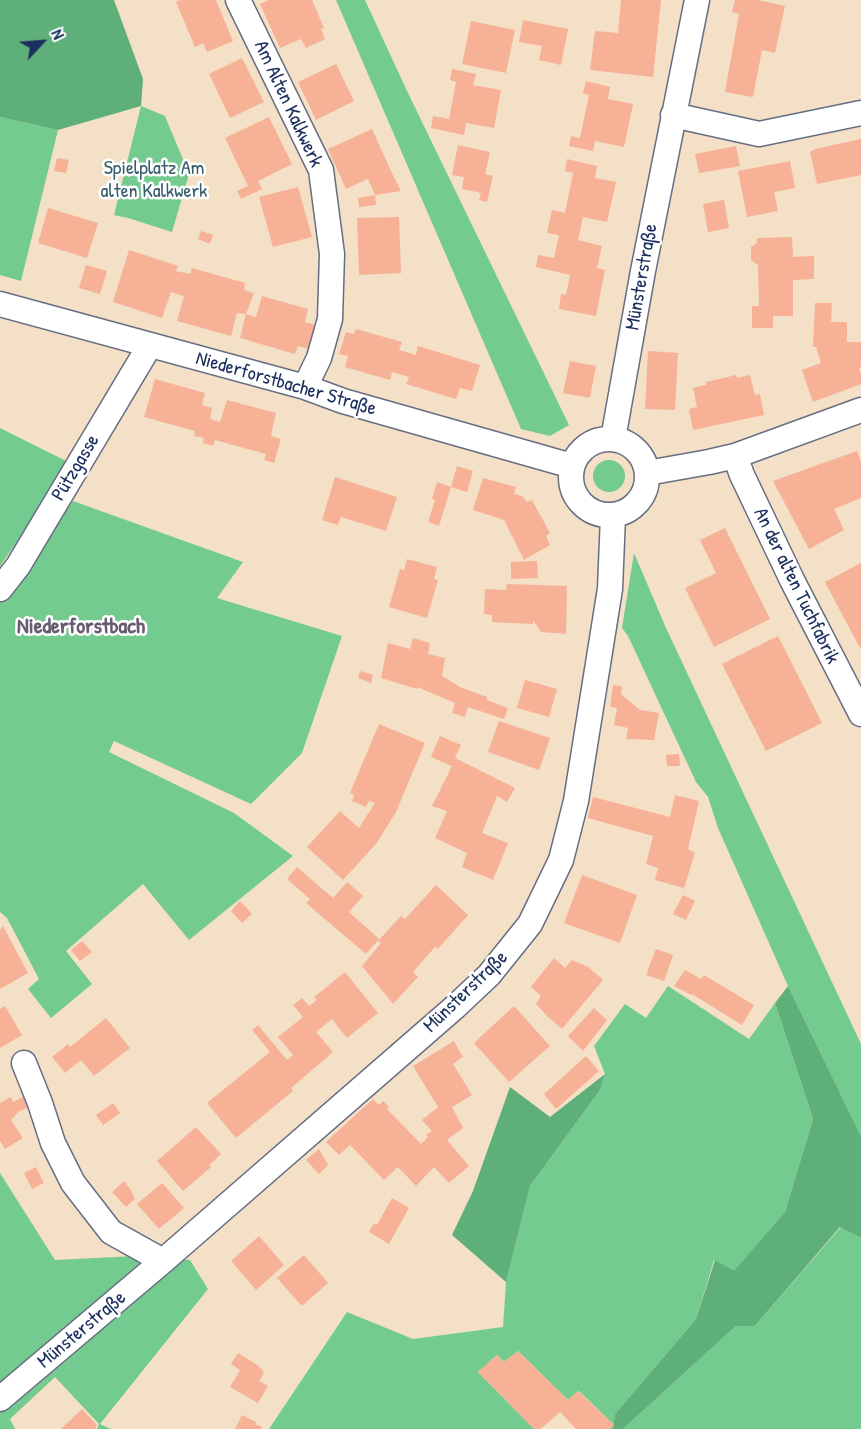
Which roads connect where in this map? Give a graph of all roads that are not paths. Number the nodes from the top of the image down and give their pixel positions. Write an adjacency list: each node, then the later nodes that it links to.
1 (238, 0): 7 (street, Am Alten Kalkwerk)
2 (697, 0): 4 (street, Münsterstraße)
3 (861, 113): 4 (street)
4 (673, 115): 9 (street, Münsterstraße)
5 (0, 304): 6 (street, Niederforstbacher Straße)
6 (150, 345): 7 (street, Niederforstbacher Straße); 14 (street, Pützgasse)
7 (305, 387): 11 (street, Niederforstbacher Straße)
8 (861, 410): 10 (street)
9 (613, 439): 11 (street); 12 (street)
10 (735, 456): 12 (street); 15 (street, An der alten Tuchfabrik)
11 (572, 466): 13 (street)
12 (647, 472): 13 (street)
13 (613, 516): 17 (street, Münsterstraße)
14 (0, 589)
15 (861, 714)
16 (24, 1063): 17 (street)
17 (163, 1261): 18 (street, Münsterstraße)
18 (0, 1399)

